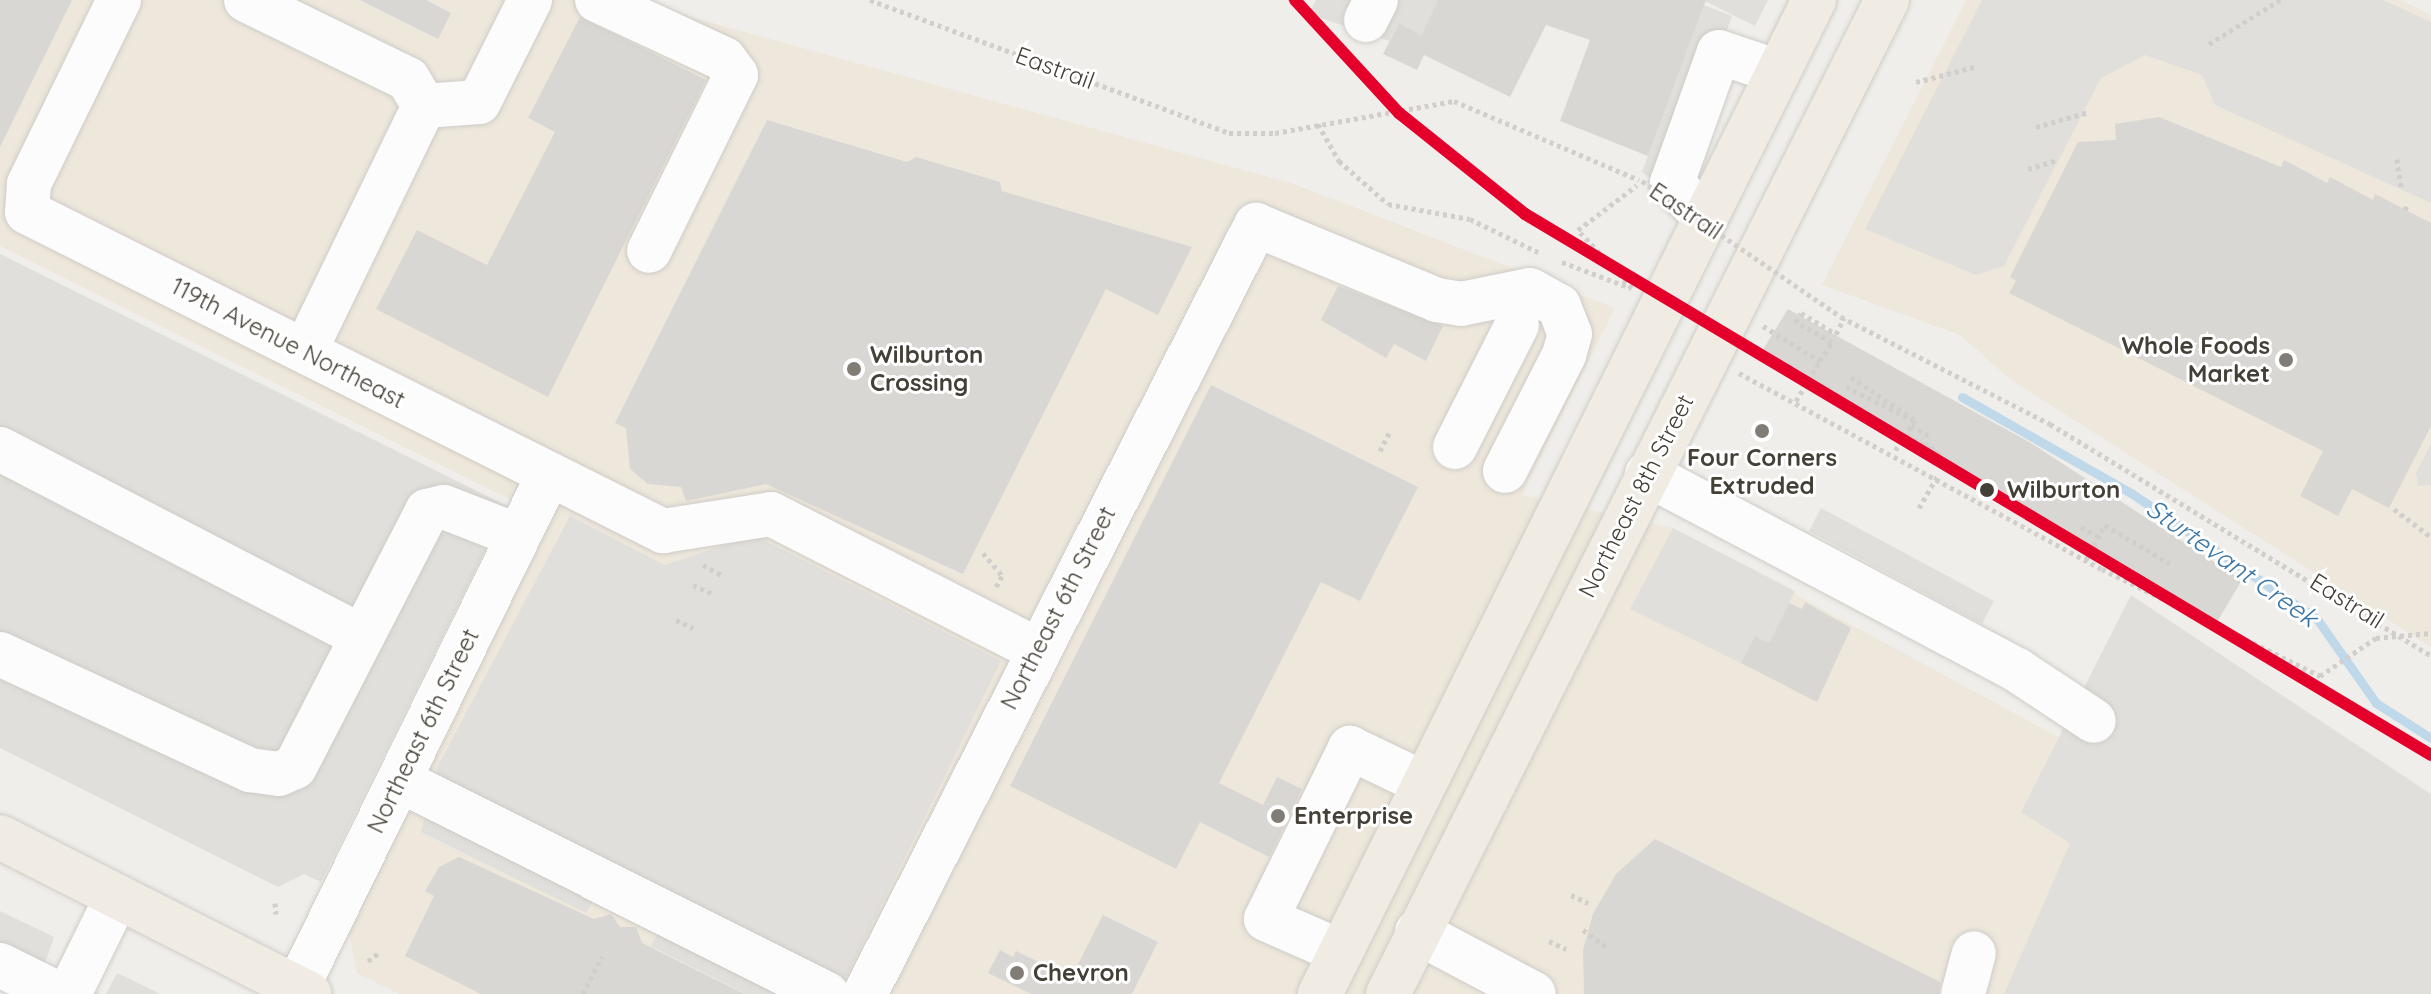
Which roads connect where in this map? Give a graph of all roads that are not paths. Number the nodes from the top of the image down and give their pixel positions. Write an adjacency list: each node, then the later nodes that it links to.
1 (119, 0): 12 (street, 119th Avenue Northeast)
2 (530, 0): 8 (street)
3 (597, 0): 10 (street)
4 (1887, 0): 17 (main road, Northeast 8th Street)
5 (1808, 2): 7 (main road)
6 (267, 5): 8 (street)
7 (1778, 72): 9 (main road); 9 (street)
8 (424, 106): 12 (street)
9 (1706, 218): 24 (main road)
10 (649, 251)
11 (1517, 325): 13 (street)
12 (305, 351): 16 (street, 119th Avenue Northeast)
13 (1455, 447)
14 (0, 449): 19 (street)
15 (1505, 471): 20 (street, Northeast 6th Street)
16 (549, 474): 18 (street, Northeast 6th Street); 20 (street, 119th Avenue Northeast)
17 (1647, 474): 22 (street); 27 (main road, Northeast 8th Street)
18 (518, 536): 19 (street); 23 (street, Northeast 6th Street)
19 (361, 636): 21 (street)
20 (1036, 649): 35 (street, Northeast 6th Street)
21 (0, 654)
22 (2094, 721)
23 (399, 780): 31 (street, Northeast 6th Street); 34 (street)
24 (1423, 783): 28 (main road); 28 (street)
25 (0, 837): 26 (main road)
26 (117, 897): 31 (main road); 33 (street)
27 (1417, 932): 37 (main road, Northeast 8th Street); 38 (street)
28 (1341, 952): 36 (main road)
29 (1974, 953): 39 (street)
30 (0, 965): 32 (street)
31 (303, 991)
32 (59, 994)
33 (69, 994)
34 (827, 994)
35 (865, 994)
36 (1320, 994)
37 (1388, 994)
38 (1534, 994)
39 (1963, 994)

